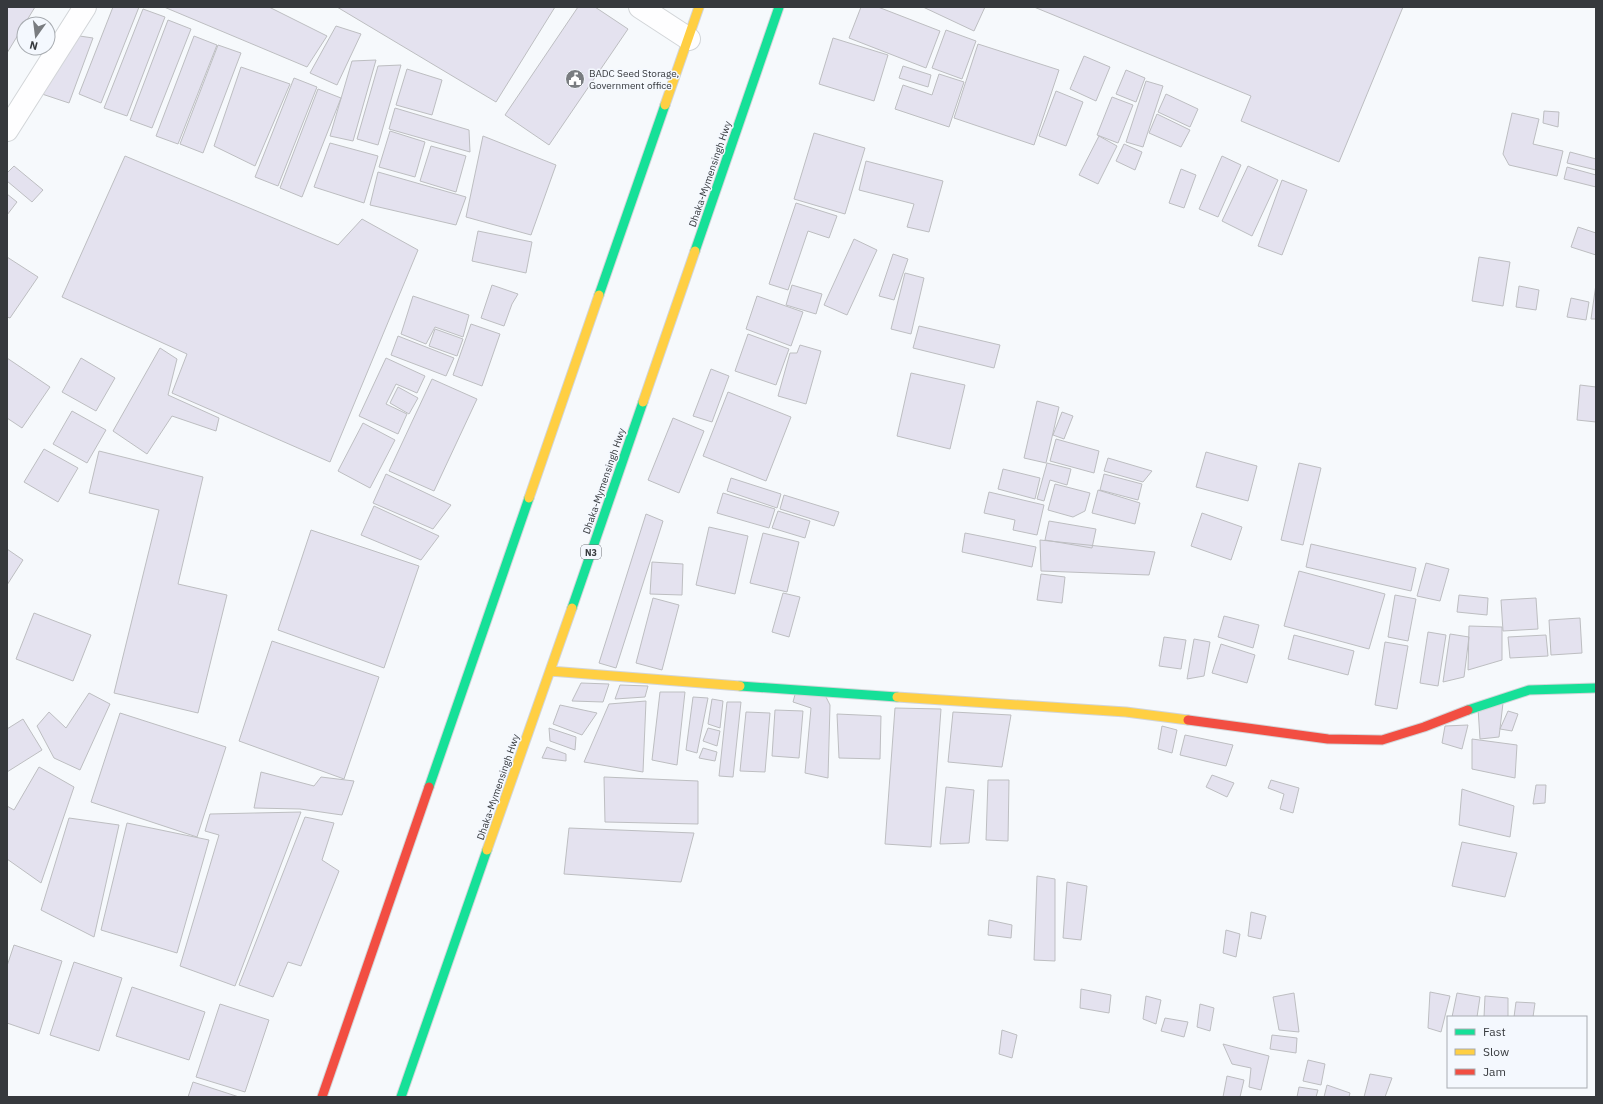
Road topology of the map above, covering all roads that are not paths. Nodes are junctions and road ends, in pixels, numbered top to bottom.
1 (85, 7) edge
2 (640, 7) edge
3 (700, 7) edge
4 (779, 7) edge
5 (689, 39) junction
6 (7, 130) edge
7 (550, 671) junction
8 (1596, 688) edge
9 (322, 1097) edge
10 (401, 1097) edge

1 - 6 street
2 - 5 street
3 - 5 main road
4 - 7 main road, Dhaka-Mymensingh Hwy / N3
5 - 9 main road
7 - 8 main road
7 - 10 main road, Dhaka-Mymensingh Hwy / N3

